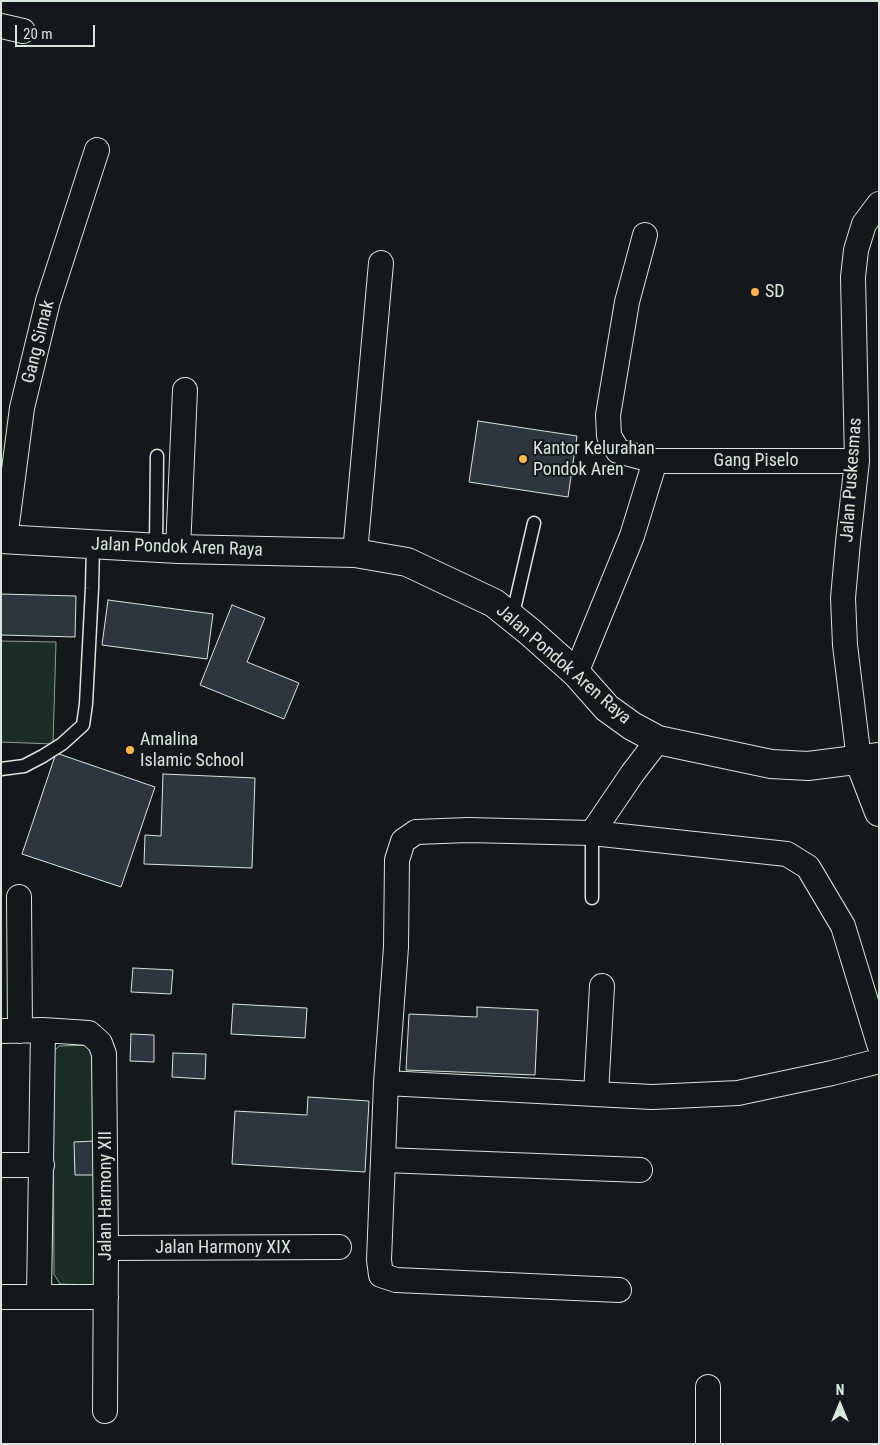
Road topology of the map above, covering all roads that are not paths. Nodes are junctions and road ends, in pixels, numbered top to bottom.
1 (97, 150) dead end
2 (879, 204) edge
3 (645, 235) dead end
4 (381, 263) dead end
5 (185, 390) dead end
6 (158, 456) dead end
7 (857, 461) junction
8 (655, 462) junction
9 (534, 523) dead end
10 (3, 539) edge
11 (93, 545) junction
12 (167, 548) junction
13 (355, 553) junction
14 (512, 618) junction
15 (576, 673) junction
16 (646, 757) junction
17 (869, 759) edge
18 (1, 769) edge
19 (879, 812) edge
20 (592, 833) junction
21 (19, 896) dead end
22 (592, 898) dead end
23 (602, 986) dead end
24 (22, 1031) edge
25 (878, 1039) edge
26 (879, 1061) edge
27 (386, 1083) junction
28 (596, 1094) junction
29 (384, 1160) junction
30 (1, 1165) edge
31 (42, 1165) junction
32 (640, 1170) dead end
33 (339, 1247) dead end
34 (106, 1248) junction
35 (619, 1290) dead end
36 (1, 1297) edge
37 (39, 1297) junction
38 (106, 1297) junction
39 (708, 1387) dead end
40 (105, 1411) dead end
41 (708, 1444) edge

1 - 10 street, Gang Simak
2 - 7 street, Jalan Puskesmas
3 - 8 street, Gang Piselo
4 - 13 street
5 - 12 street
6 - 12 lane
7 - 8 street, Gang Piselo
7 - 17 street, Jalan Puskesmas
8 - 15 street
9 - 14 lane
10 - 11 main road, Jalan Pondok Aren Raya
11 - 12 main road, Jalan Pondok Aren Raya
11 - 18 lane
12 - 13 main road, Jalan Pondok Aren Raya
13 - 14 main road, Jalan Pondok Aren Raya
14 - 15 main road, Jalan Pondok Aren Raya
15 - 16 main road, Jalan Pondok Aren Raya
16 - 17 main road, Jalan Pondok Aren Raya
16 - 20 street
17 - 19 main road
20 - 22 lane
20 - 25 street
20 - 27 street
21 - 24 street
23 - 28 street
24 - 31 street
24 - 34 street, Jalan Harmony XII
26 - 28 street
27 - 28 street
27 - 29 street
29 - 32 street
29 - 35 street
30 - 31 street
31 - 37 street
33 - 34 street, Jalan Harmony XIX
34 - 38 street, Jalan Harmony XII
36 - 37 street
37 - 38 street
38 - 40 street, Jalan Harmony XII
39 - 41 street

